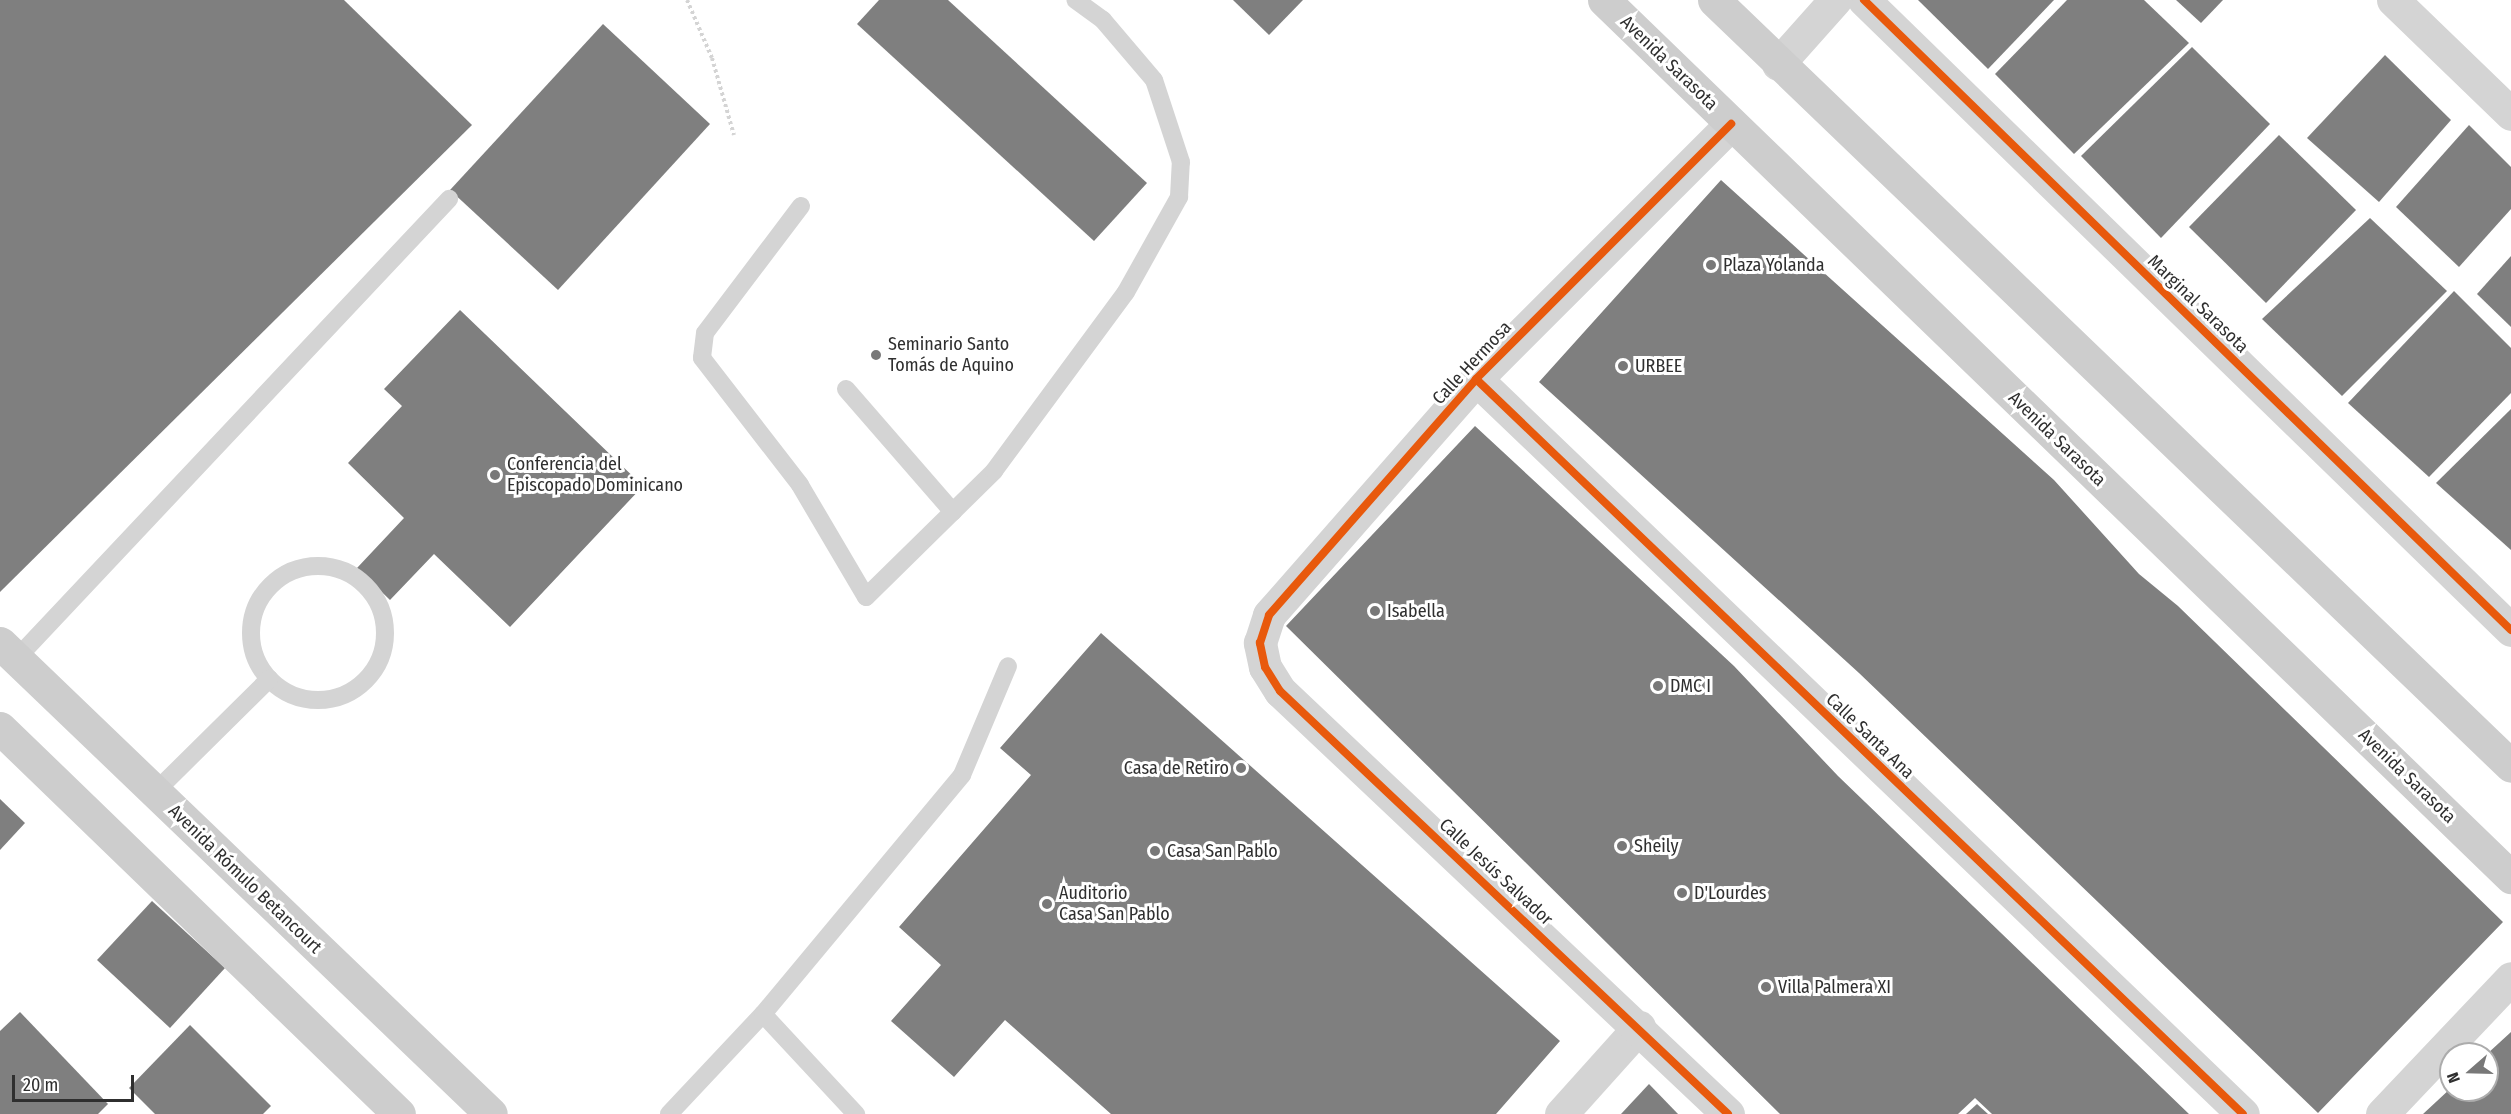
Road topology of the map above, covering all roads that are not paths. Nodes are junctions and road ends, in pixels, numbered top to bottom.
1 (1075, 0) edge
2 (1604, 0) edge
3 (1714, 0) edge
4 (1835, 0) edge
5 (1864, 0) edge
6 (2393, 0) edge
7 (1778, 64) junction
8 (2511, 114) edge
9 (1731, 124) junction
10 (449, 199) dead end
11 (801, 206) dead end
12 (1476, 379) junction
13 (846, 389) dead end
14 (952, 512) junction
15 (2511, 630) edge
16 (1260, 642) joint
17 (8, 651) edge
18 (1008, 666) dead end
19 (269, 679) junction
20 (0, 728) edge
21 (2511, 766) edge
22 (155, 792) junction
23 (2511, 877) edge
24 (2511, 978) edge
25 (763, 1014) junction
26 (1640, 1027) junction
27 (399, 1114) edge
28 (491, 1114) edge
29 (669, 1114) edge
30 (856, 1114) edge
31 (1561, 1114) edge
32 (1728, 1114) edge
33 (2242, 1114) edge
34 (2382, 1114) edge

1 - 14 lane
2 - 9 main road, Avenida Sarasota
3 - 7 main road
4 - 7 street
5 - 15 street, Marginal Sarasota
6 - 8 street
7 - 21 main road
9 - 12 street, Calle Hermosa
9 - 23 main road, Avenida Sarasota
10 - 17 lane
11 - 14 lane
12 - 16 street, Calle Hermosa
12 - 33 street, Calle Santa Ana
13 - 14 lane
16 - 26 street, Calle Jesús Salvador
17 - 22 main road, Avenida Rómulo Betancourt
18 - 25 lane
19 - 19 lane
19 - 22 lane
20 - 27 main road
22 - 28 main road, Avenida Rómulo Betancourt
24 - 34 street
25 - 29 lane
25 - 30 lane
26 - 31 street
26 - 32 street, Calle Jesús Salvador

